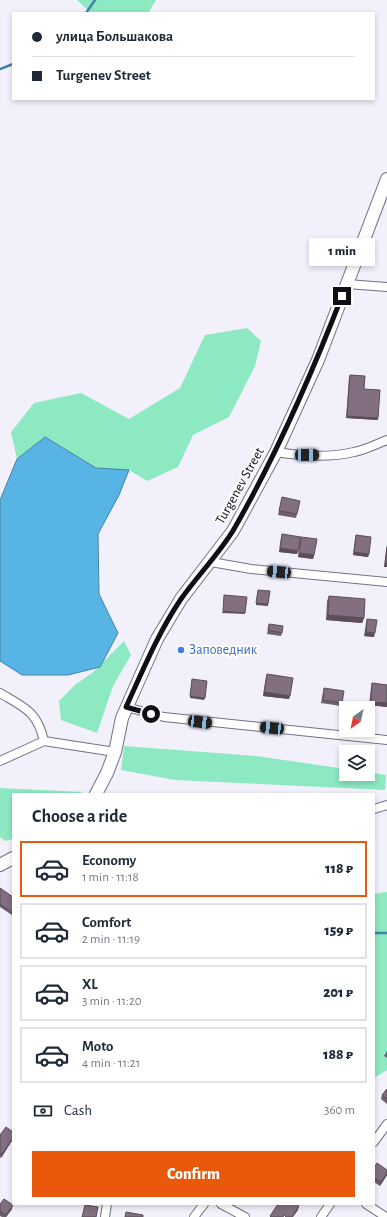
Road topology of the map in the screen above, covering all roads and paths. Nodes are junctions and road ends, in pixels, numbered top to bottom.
1 (387, 179) edge
2 (384, 195) edge
3 (347, 284) junction
4 (387, 287) edge
5 (387, 440) edge
6 (276, 452) junction
7 (211, 562) junction
8 (387, 582) edge
9 (0, 693) edge
10 (126, 707) junction
11 (387, 740) edge
12 (44, 741) junction
13 (115, 752) junction
14 (0, 761) edge
15 (97, 793) edge
16 (387, 805) edge
17 (375, 809) edge
18 (12, 859) edge
19 (0, 865) edge
20 (387, 1124) edge
21 (375, 1141) edge
22 (107, 1205) edge
23 (203, 1205) edge
24 (223, 1205) edge
25 (329, 1205) edge
26 (368, 1205) edge
27 (105, 1217) edge
28 (194, 1217) edge
29 (245, 1217) edge
30 (321, 1217) edge
31 (386, 1217) edge

1 - 2 street, Turgenev Street
2 - 3 street, Turgenev Street
3 - 4 street
3 - 6 street, Turgenev Street
5 - 6 street
6 - 7 street, Turgenev Street
7 - 8 street
7 - 10 street, Turgenev Street
9 - 12 street
10 - 11 street
10 - 13 street, Turgenev Street
12 - 13 street
12 - 14 street
13 - 15 street, Turgenev Street
16 - 17 street
18 - 19 street
20 - 21 street
22 - 27 street
23 - 28 street
24 - 29 street
25 - 30 street
26 - 31 street

